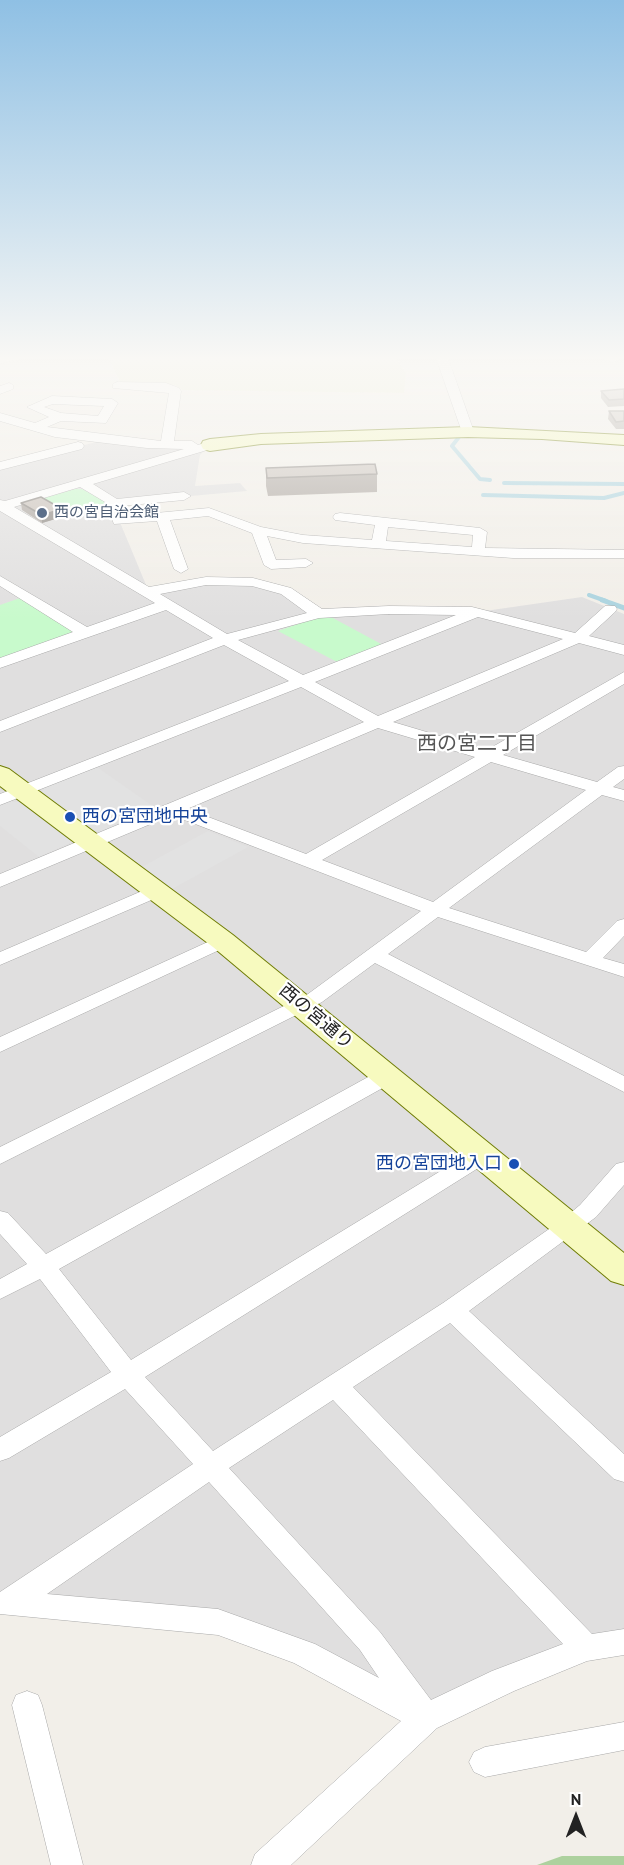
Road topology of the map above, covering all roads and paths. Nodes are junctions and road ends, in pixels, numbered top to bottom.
1 (189, 445) edge
2 (218, 445) edge
3 (78, 446) dead end
4 (210, 446) junction
5 (0, 466) edge
6 (82, 483) junction
7 (184, 496) dead end
8 (112, 502) junction
9 (1, 505) edge
10 (162, 516) junction
11 (340, 517) dead end
12 (382, 522) junction
13 (258, 530) junction
14 (378, 545) junction
15 (478, 552) junction
16 (624, 554) edge
17 (306, 563) dead end
18 (182, 569) dead end
19 (0, 580) edge
20 (148, 592) junction
21 (168, 604) junction
22 (610, 609) dead end
23 (478, 612) junction
24 (319, 614) junction
25 (85, 633) junction
26 (578, 638) junction
27 (225, 639) junction
28 (624, 650) edge
29 (0, 663) edge
30 (624, 677) edge
31 (302, 680) junction
32 (376, 722) junction
33 (0, 727) edge
34 (488, 755) junction
35 (624, 771) edge
36 (8, 788) edge
37 (600, 789) junction
38 (624, 796) edge
39 (171, 808) junction
40 (91, 842) junction
41 (308, 861) junction
42 (0, 881) edge
43 (156, 891) junction
44 (435, 910) junction
45 (624, 925) edge
46 (223, 941) junction
47 (374, 955) junction
48 (0, 959) edge
49 (590, 960) junction
50 (624, 971) edge
51 (302, 1005) junction
52 (0, 1045) edge
53 (387, 1076) junction
54 (624, 1085) edge
55 (483, 1155) junction
56 (0, 1156) edge
57 (624, 1170) edge
58 (0, 1219) edge
59 (570, 1226) junction
60 (43, 1266) junction
61 (624, 1272) edge
62 (0, 1290) edge
63 (452, 1310) junction
64 (128, 1375) junction
65 (335, 1385) junction
66 (0, 1450) edge
67 (211, 1466) junction
68 (624, 1471) edge
69 (5, 1603) edge
70 (624, 1642) edge
71 (586, 1648) junction
72 (27, 1705) dead end
73 (426, 1718) junction
74 (624, 1736) edge
75 (485, 1762) dead end
76 (67, 1865) edge
77 (267, 1865) edge

1 - 4 street
2 - 4 street
3 - 5 street
4 - 6 street
6 - 8 street
6 - 9 street
7 - 8 street
8 - 10 street
9 - 20 street
10 - 13 street
10 - 18 street
11 - 12 street
12 - 14 street
12 - 15 street
13 - 14 street
13 - 17 street
14 - 15 street
15 - 16 street
19 - 25 street
20 - 21 street
20 - 24 street
21 - 25 street
21 - 27 street
22 - 26 street
23 - 24 street
23 - 26 street
23 - 31 street
24 - 27 street
25 - 29 street
26 - 28 street
26 - 32 street
27 - 31 street
27 - 33 street
30 - 34 street
31 - 32 street
31 - 36 street
32 - 34 street
32 - 39 street
34 - 37 street
34 - 41 street
35 - 37 street
36 - 40 street, 西の宮通り
37 - 38 street
37 - 44 street
39 - 40 street
39 - 41 street
40 - 42 street
40 - 43 street, 西の宮通り
41 - 44 street
43 - 46 street, 西の宮通り
43 - 48 street
44 - 47 street
44 - 49 street
45 - 49 street
46 - 51 street, 西の宮通り
46 - 52 street
47 - 51 street
47 - 54 street
49 - 50 street
51 - 53 street, 西の宮通り
51 - 56 street
53 - 55 street, 西の宮通り
53 - 60 street
55 - 59 street, 西の宮通り
55 - 64 street
57 - 59 street
58 - 60 street
59 - 61 street, 西の宮通り
59 - 63 street
60 - 62 street
60 - 64 street
63 - 65 street
63 - 68 street
64 - 66 street
64 - 67 street
65 - 67 street
65 - 71 street
67 - 69 street
67 - 73 street
69 - 73 street
70 - 71 street
71 - 73 street
72 - 76 street
73 - 77 street
74 - 75 street

